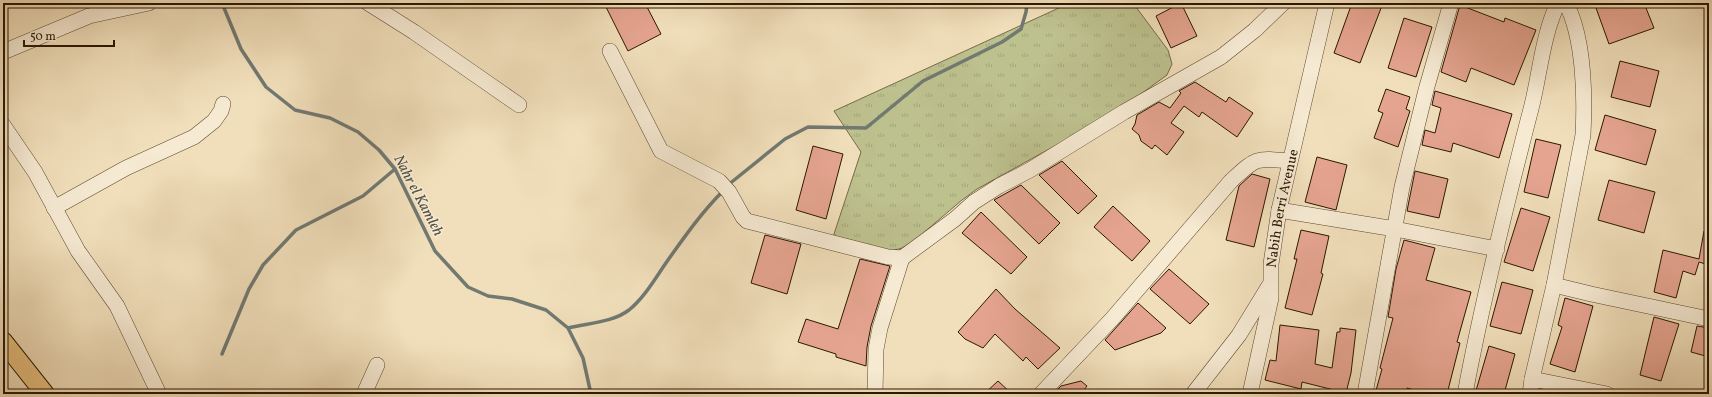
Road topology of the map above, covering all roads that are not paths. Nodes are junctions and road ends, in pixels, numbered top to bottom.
1 (149, 3) edge
2 (368, 3) edge
3 (1283, 3) edge
4 (1327, 3) edge
5 (1451, 3) edge
6 (1558, 3) edge
7 (1566, 3) edge
8 (3, 52) edge
9 (610, 52) dead end
10 (223, 104) dead end
11 (519, 105) dead end
12 (3, 125) edge
13 (1290, 161) junction
14 (54, 208) junction
15 (1279, 210) junction
16 (1395, 229) junction
17 (1497, 249) junction
18 (902, 258) junction
19 (1270, 285) junction
20 (1554, 285) junction
21 (1709, 319) edge
22 (3, 340) edge
23 (378, 365) dead end
24 (1532, 379) junction
25 (45, 394) edge
26 (159, 394) edge
27 (364, 394) edge
28 (875, 394) edge
29 (1041, 394) edge
30 (1193, 394) edge
31 (1250, 394) edge
32 (1365, 394) edge
33 (1465, 394) edge
34 (1530, 394) edge
35 (1607, 394) edge

1 - 8 street
2 - 11 street
3 - 18 street
4 - 13 street, Nabih Berri Avenue
5 - 16 street
6 - 17 street
7 - 20 street
9 - 18 street
10 - 14 street
12 - 14 street
13 - 15 street, Nabih Berri Avenue
13 - 29 street
14 - 26 street
15 - 16 street
15 - 19 street, Nabih Berri Avenue
16 - 17 street
16 - 32 street
17 - 33 street
18 - 28 street
19 - 30 street, Nabih Berri Avenue
19 - 31 street
20 - 21 street
20 - 24 street
22 - 25 main road
23 - 27 street
24 - 34 street
24 - 35 street

